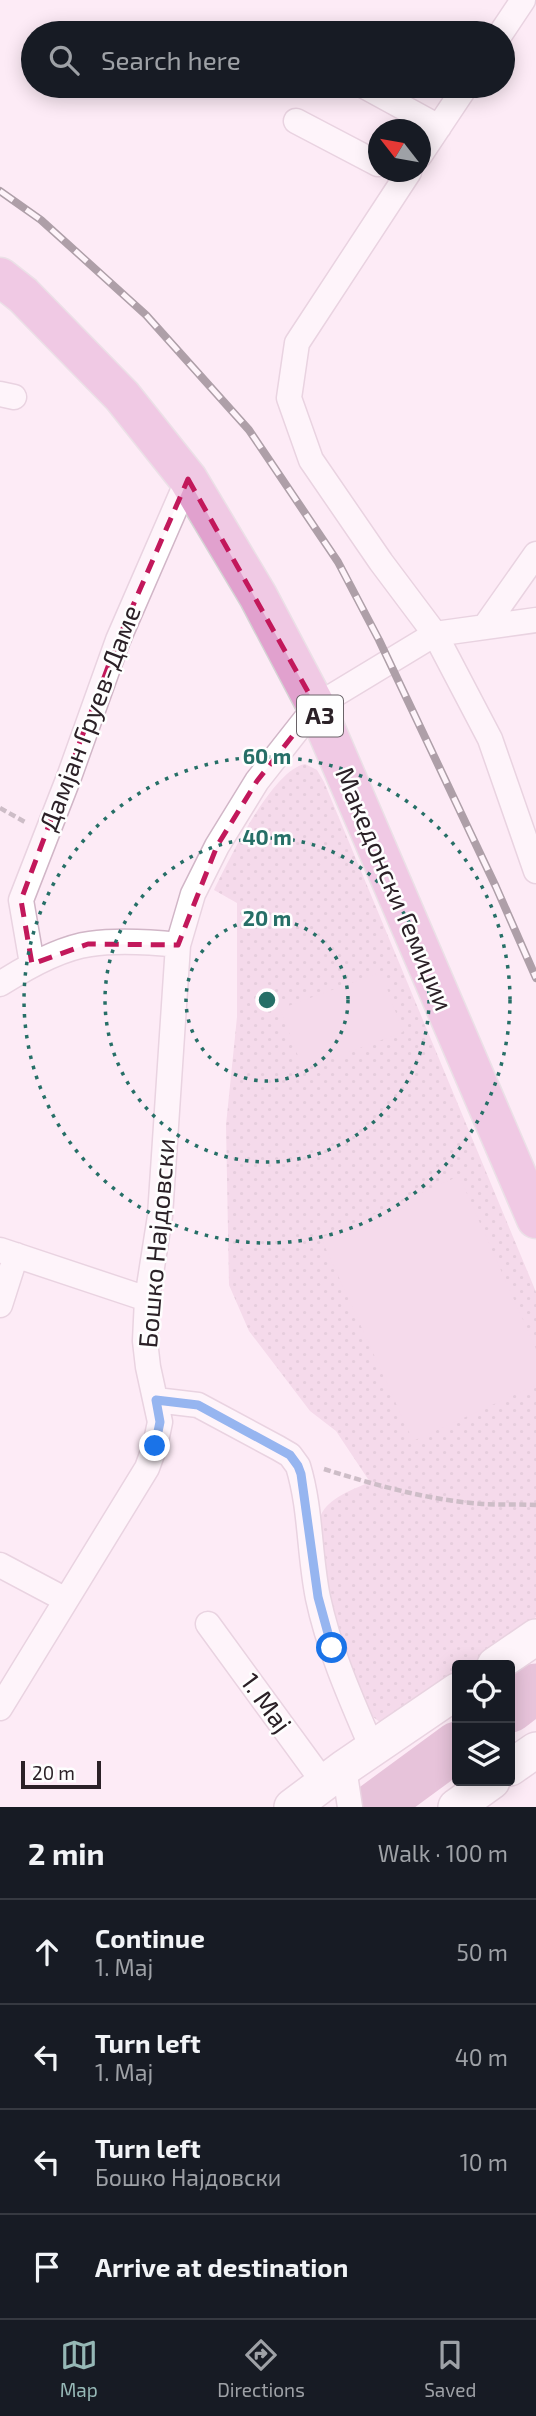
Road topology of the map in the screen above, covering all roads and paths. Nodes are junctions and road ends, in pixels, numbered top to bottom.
1 (518, 1) edge
2 (507, 21) edge
3 (386, 98) edge
4 (458, 98) edge
5 (296, 121) dead end
6 (439, 127) junction
7 (431, 139) edge
8 (368, 158) edge
9 (397, 182) edge
10 (0, 277) edge
11 (188, 478) junction
12 (536, 554) edge
13 (536, 620) edge
14 (486, 625) junction
15 (435, 634) junction
16 (316, 706) junction
17 (536, 871) edge
18 (178, 945) junction
19 (32, 964) junction
20 (0, 984) edge
21 (536, 1219) edge
22 (8, 1253) edge
23 (147, 1299) junction
24 (0, 1305) edge
25 (156, 1400) junction
26 (294, 1459) junction
27 (536, 1505) edge
28 (0, 1565) edge
29 (66, 1600) junction
30 (208, 1624) dead end
31 (536, 1637) edge
32 (502, 1660) edge
33 (452, 1694) edge
34 (0, 1708) edge
35 (372, 1748) junction
36 (536, 1750) edge
37 (515, 1765) edge
38 (485, 1786) edge
39 (341, 1787) edge
40 (292, 1807) edge
41 (456, 1807) edge

1 - 2 street
3 - 6 street
4 - 6 street
5 - 8 street
6 - 7 street
9 - 15 street
10 - 11 main road, Македонски Гемиџии / A3
11 - 16 main road, Македонски Гемиџии / A3
11 - 19 street, Дамјан Груев-Даме
12 - 14 street
13 - 14 street
14 - 15 street
15 - 16 street
15 - 17 street
16 - 18 street
16 - 21 main road, Македонски Гемиџии / A3
18 - 19 street
18 - 23 street, Бошко Најдовски
19 - 20 street
22 - 23 street
22 - 24 street
23 - 25 street, Бошко Најдовски
25 - 26 street
25 - 29 street, Бошко Најдовски
26 - 27 path
26 - 35 street
28 - 29 street
29 - 34 street, Бошко Најдовски
30 - 39 street, 1. Мај
31 - 32 street
33 - 35 street
35 - 39 street
36 - 37 street
38 - 41 street
39 - 40 street

